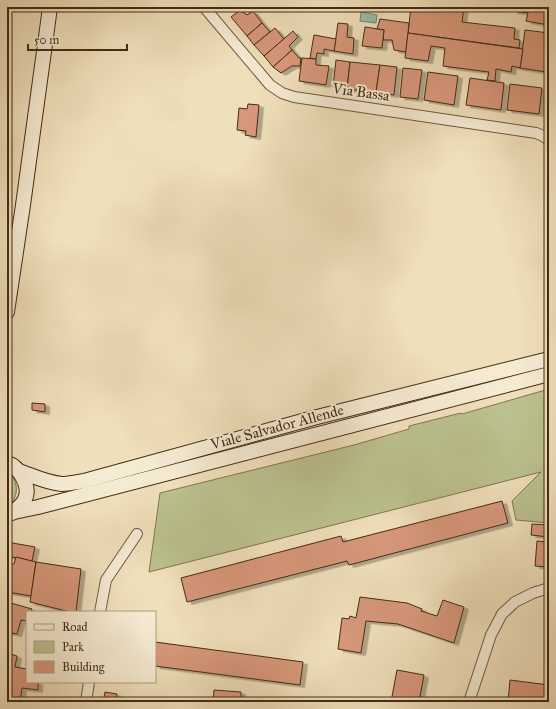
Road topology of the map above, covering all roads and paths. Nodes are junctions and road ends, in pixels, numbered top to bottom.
1 (50, 7) edge
2 (204, 7) edge
3 (549, 138) edge
4 (7, 312) edge
5 (549, 359) edge
6 (549, 374) edge
7 (10, 464) edge
8 (11, 514) edge
9 (137, 534) dead end
10 (549, 588) edge
11 (100, 611) edge
12 (89, 683) edge
13 (86, 702) edge
14 (468, 702) edge

1 - 4 main road
2 - 3 street, Via Bassa
5 - 7 main road, Viale Salvador Allende
6 - 8 main road, Viale Salvador Allende
7 - 8 main road
9 - 11 street
10 - 14 street
12 - 13 street

